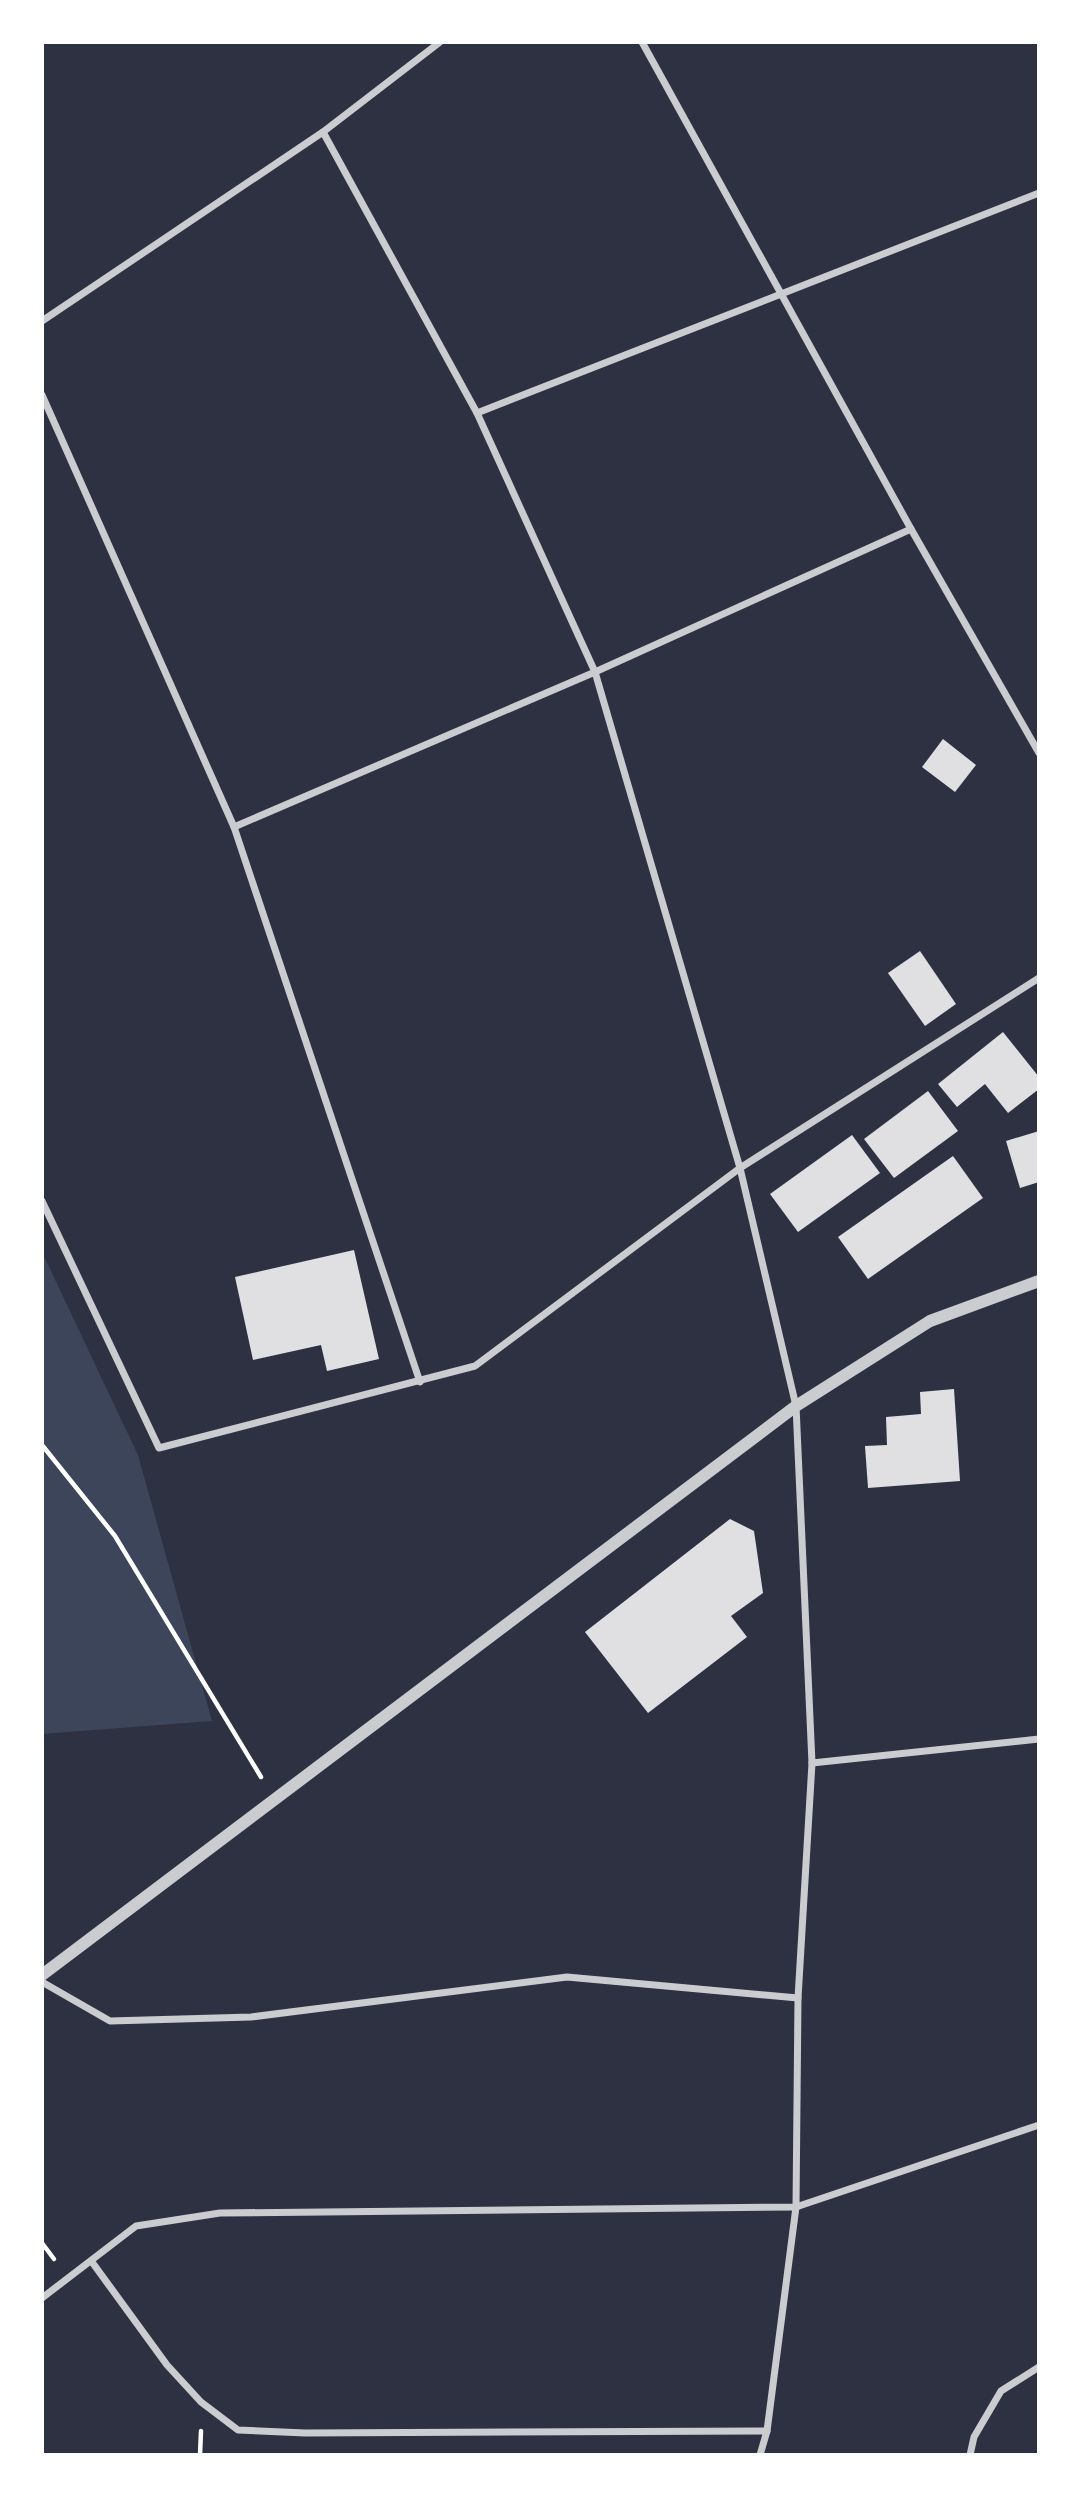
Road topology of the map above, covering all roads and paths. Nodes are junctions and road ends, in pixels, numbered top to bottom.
1 (440, 42) edge
2 (642, 42) edge
3 (323, 132) junction
4 (1039, 193) edge
5 (782, 295) junction
6 (42, 321) edge
7 (42, 395) edge
8 (477, 413) junction
9 (911, 529) junction
10 (595, 672) junction
11 (1039, 753) edge
12 (234, 827) junction
13 (1039, 978) edge
14 (740, 1168) junction
15 (42, 1201) edge
16 (1039, 1281) edge
17 (420, 1382) junction
18 (796, 1406) junction
19 (42, 1446) edge
20 (1039, 1739) edge
21 (812, 1763) junction
22 (275, 1799) junction
23 (42, 1975) edge
24 (42, 1982) edge
25 (798, 1998) junction
26 (1039, 2125) edge
27 (796, 2207) junction
28 (92, 2262) junction
29 (42, 2298) edge
30 (1039, 2367) edge
31 (767, 2431) junction
32 (760, 2455) edge
33 (970, 2455) edge

1 - 3 street
2 - 5 street
3 - 6 street
3 - 8 street
4 - 5 street
5 - 8 street
5 - 9 street
7 - 12 street
8 - 10 street
9 - 10 street
9 - 11 street
10 - 12 street
10 - 14 street
12 - 17 street
13 - 14 street
14 - 17 street
14 - 18 street
15 - 17 street
16 - 18 street
18 - 21 street
18 - 22 street
19 - 22 path
20 - 21 street
21 - 25 street
22 - 23 street
24 - 25 street
25 - 27 street
26 - 27 street
27 - 28 street
27 - 31 street
28 - 29 street
28 - 31 street
30 - 33 street
31 - 32 street

